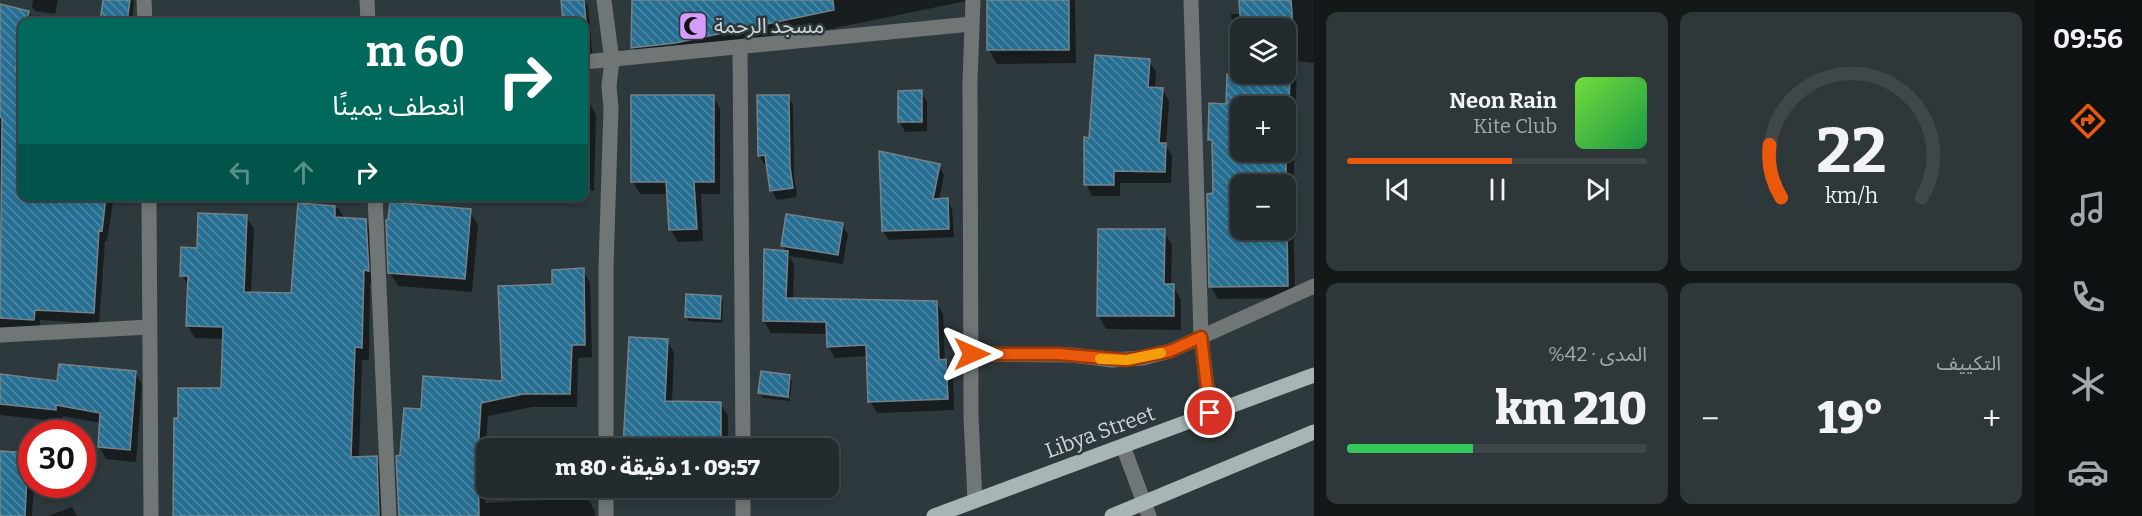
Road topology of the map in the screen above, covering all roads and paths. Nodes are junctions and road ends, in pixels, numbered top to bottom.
1 (144, 0) edge
2 (367, 0) edge
3 (604, 0) edge
4 (973, 0) edge
5 (1191, 0) edge
6 (145, 18) edge
7 (368, 18) edge
8 (971, 24) junction
9 (740, 48) junction
10 (612, 61) junction
11 (588, 62) edge
12 (149, 201) edge
13 (375, 201) edge
14 (1314, 286) edge
15 (150, 327) junction
16 (0, 335) edge
17 (1201, 337) junction
18 (972, 354) junction
19 (1314, 375) edge
20 (1210, 413) junction
21 (1314, 432) edge
22 (606, 438) edge
23 (743, 438) edge
24 (1123, 446) junction
25 (606, 498) edge
26 (743, 498) edge
27 (975, 501) junction
28 (1146, 509) edge
29 (151, 516) edge
30 (389, 516) edge
31 (606, 516) edge
32 (743, 516) edge
33 (934, 516) edge
34 (1112, 516) edge

1 - 6 street
2 - 7 street
3 - 10 street
4 - 8 street
5 - 17 street
8 - 9 street
8 - 18 street
9 - 10 street
9 - 23 street
10 - 11 street
10 - 22 street
12 - 15 street
13 - 30 street
14 - 17 street
15 - 16 street
15 - 29 street
17 - 18 street
17 - 20 street
18 - 27 street
19 - 20 main road, Libya Street
20 - 24 main road, Libya Street
21 - 28 main road
24 - 27 main road, Libya Street
24 - 28 street
25 - 31 street
26 - 32 street
27 - 33 main road, Libya Street
28 - 34 main road

